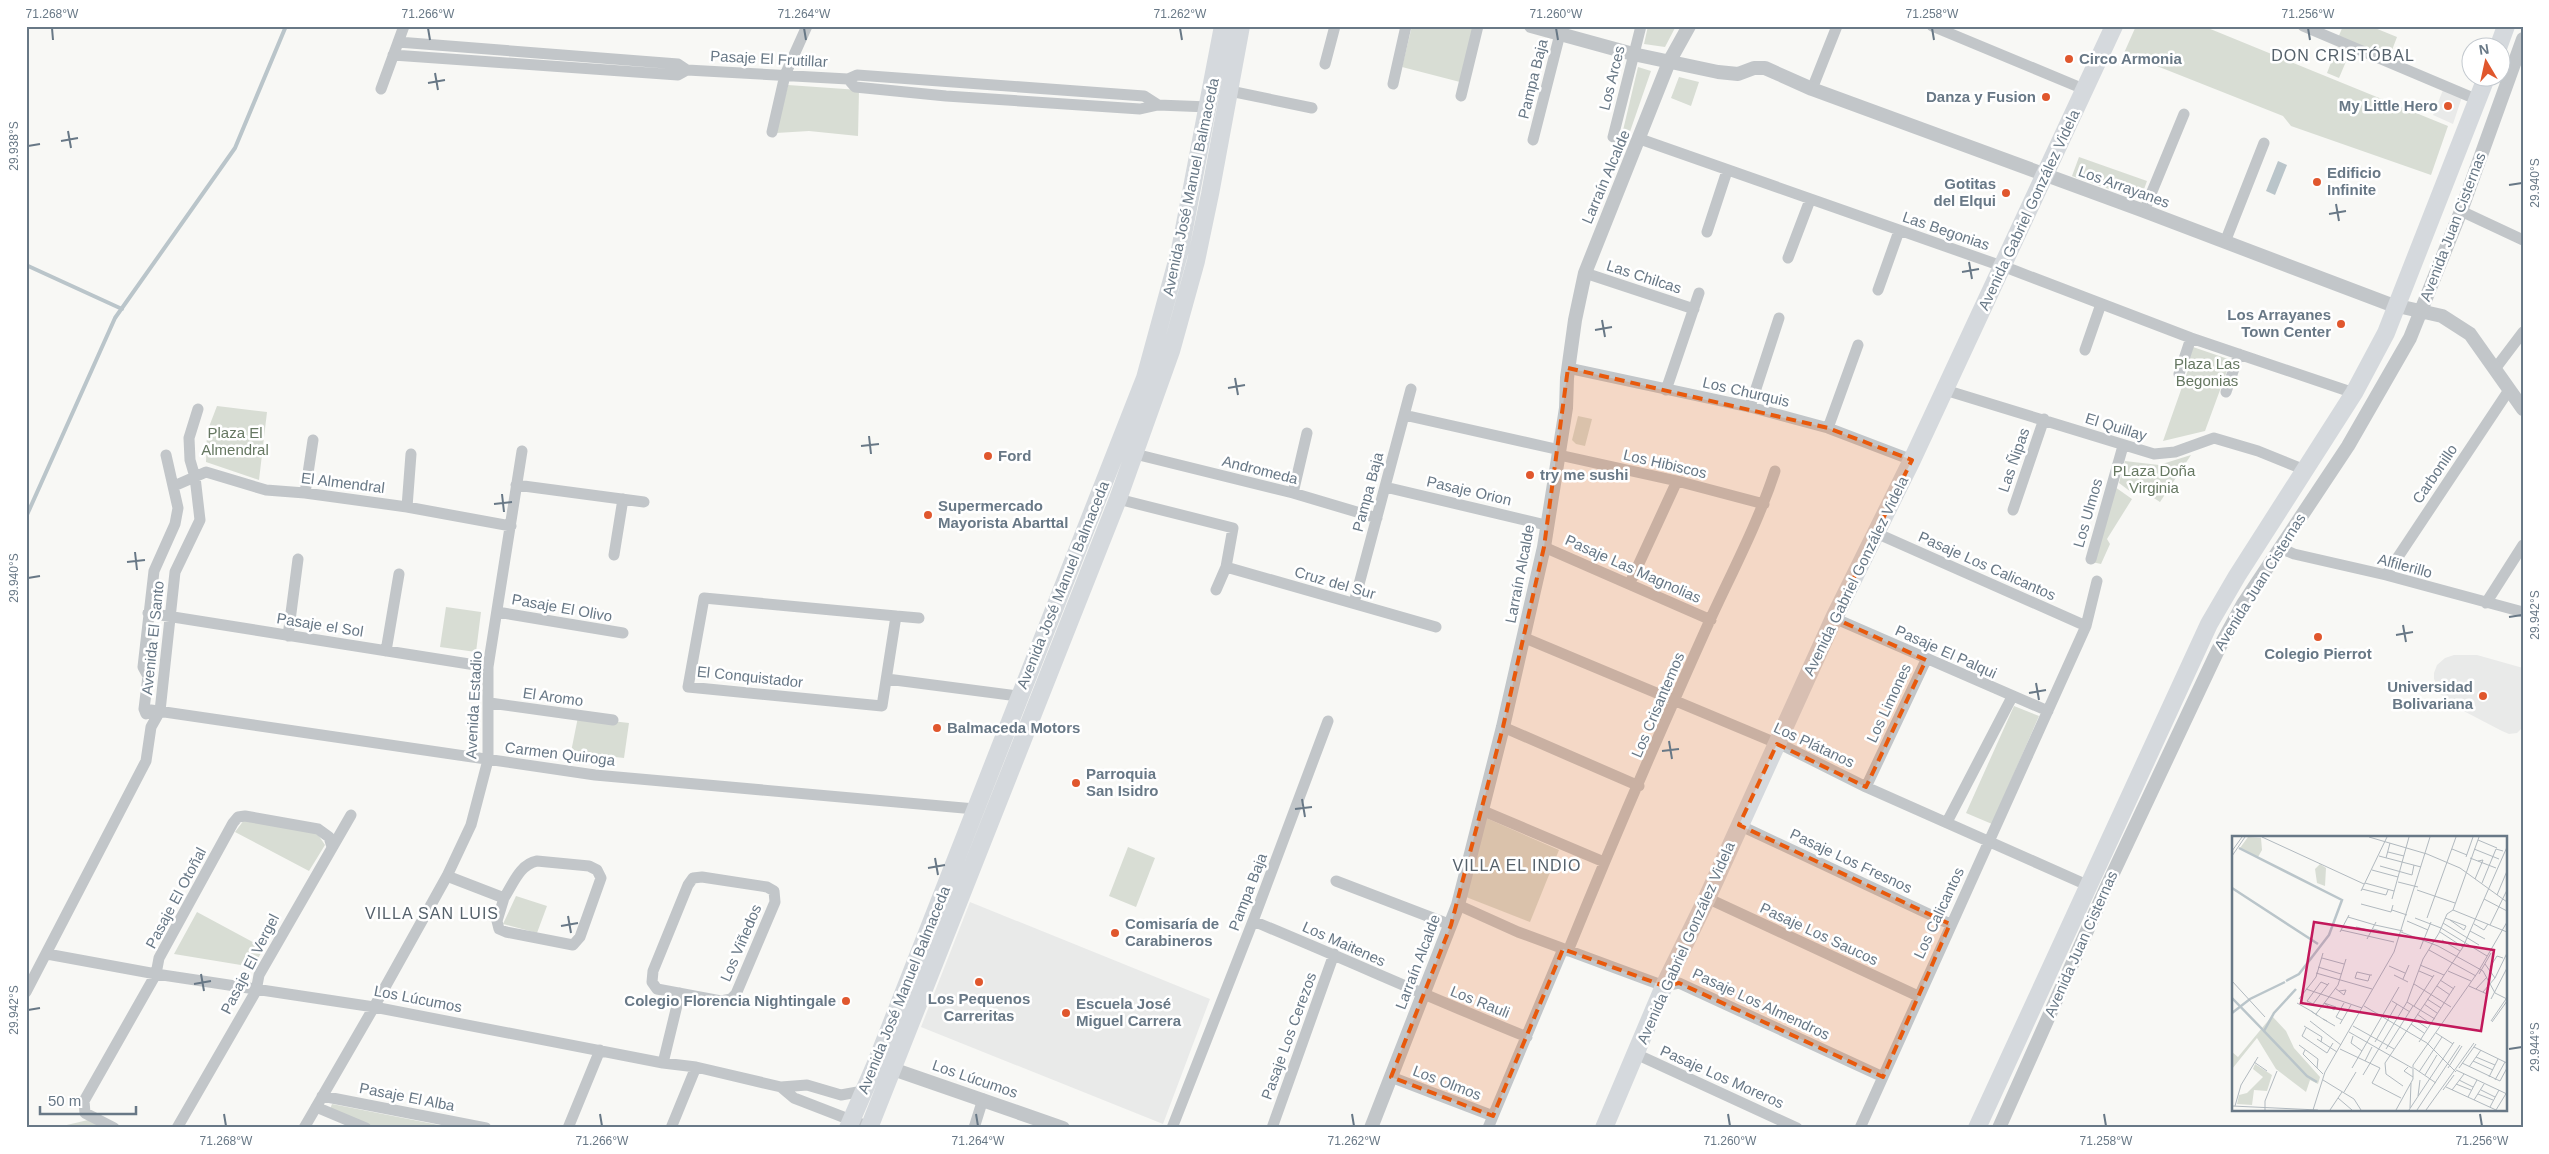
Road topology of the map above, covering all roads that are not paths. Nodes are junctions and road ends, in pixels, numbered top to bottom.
1 (404, 26) edge
2 (807, 26) edge
3 (1223, 26) edge
4 (1241, 26) edge
5 (1334, 26) edge
6 (1406, 26) edge
7 (1478, 26) edge
8 (1531, 26) edge
9 (1641, 26) edge
10 (1689, 26) edge
11 (1837, 26) edge
12 (1932, 26) edge
13 (2114, 26) edge
14 (2304, 26) edge
15 (2506, 26) edge
16 (1561, 30) edge
17 (2502, 38) edge
18 (2523, 39) edge
19 (398, 42) junction
20 (496, 50) junction
21 (1633, 54) junction
22 (393, 55) junction
23 (590, 57) junction
24 (493, 62) junction
25 (1669, 62) junction
26 (1325, 64) dead end
27 (588, 69) junction
28 (688, 70) junction
29 (785, 75) junction
30 (848, 79) junction
31 (948, 83) junction
32 (1393, 84) dead end
33 (2482, 88) edge
34 (381, 89) dead end
35 (1039, 89) junction
36 (1812, 89) junction
37 (2086, 90) junction
38 (1230, 91) junction
39 (946, 96) junction
40 (1461, 96) dead end
41 (2478, 100) junction
42 (1039, 103) junction
43 (1158, 105) junction
44 (1209, 107) junction
45 (1312, 108) dead end
46 (2184, 114) dead end
47 (772, 132) dead end
48 (1613, 136) dead end
49 (1640, 139) junction
50 (1533, 140) dead end
51 (2264, 143) dead end
52 (1727, 171) junction
53 (2045, 175) junction
54 (1810, 200) junction
55 (2144, 210) junction
56 (2461, 211) junction
57 (1899, 231) junction
58 (1707, 232) dead end
59 (2523, 240) edge
60 (2225, 242) junction
61 (1788, 258) dead end
62 (2003, 267) junction
63 (1585, 273) junction
64 (1878, 290) dead end
65 (1699, 293) dead end
66 (2101, 304) junction
67 (2396, 306) junction
68 (1694, 309) junction
69 (2421, 311) junction
70 (1779, 318) dead end
71 (2523, 332) edge
72 (2191, 338) junction
73 (1858, 345) dead end
74 (2085, 350) dead end
75 (2239, 354) junction
76 (1568, 368) junction
77 (2495, 369) junction
78 (2179, 374) dead end
79 (1411, 389) dead end
80 (1666, 390) junction
81 (1945, 390) junction
82 (2509, 390) junction
83 (2226, 392) dead end
84 (2354, 393) junction
85 (1750, 407) junction
86 (198, 409) dead end
87 (2523, 409) edge
88 (1404, 415) junction
89 (2044, 419) junction
90 (1828, 428) junction
91 (1307, 433) dead end
92 (313, 440) dead end
93 (2123, 446) junction
94 (522, 451) dead end
95 (1559, 452) junction
96 (411, 454) dead end
97 (1135, 454) junction
98 (166, 455) dead end
99 (1912, 460) junction
100 (2305, 470) junction
101 (1775, 471) dead end
102 (195, 477) junction
103 (1676, 481) junction
104 (516, 485) junction
105 (174, 486) junction
106 (1385, 487) junction
107 (305, 493) junction
108 (1292, 493) junction
109 (1118, 499) junction
110 (623, 500) junction
111 (644, 502) dead end
112 (1764, 504) junction
113 (406, 507) junction
114 (2013, 510) dead end
115 (1377, 518) junction
116 (1546, 525) junction
117 (511, 526) junction
118 (1876, 533) junction
119 (2523, 545) edge
120 (1544, 547) junction
121 (2280, 548) junction
122 (614, 555) dead end
123 (298, 559) dead end
124 (2090, 560) dead end
125 (1226, 568) junction
126 (399, 574) dead end
127 (2386, 575) junction
128 (2097, 581) dead end
129 (1630, 583) junction
130 (1216, 590) dead end
131 (1354, 603) junction
132 (2486, 604) junction
133 (497, 612) junction
134 (2523, 612) edge
135 (148, 613) junction
136 (896, 616) junction
137 (171, 617) junction
138 (919, 618) dead end
139 (1834, 618) junction
140 (1711, 620) junction
141 (2086, 626) junction
142 (1436, 627) dead end
143 (623, 633) dead end
144 (288, 636) junction
145 (1525, 638) junction
146 (386, 651) junction
147 (1926, 660) junction
148 (488, 667) junction
149 (887, 679) junction
150 (1018, 696) junction
151 (2012, 697) junction
152 (1675, 702) junction
153 (490, 703) junction
154 (144, 709) junction
155 (160, 711) junction
156 (2048, 711) junction
157 (613, 720) dead end
158 (1328, 721) dead end
159 (151, 727) junction
160 (1503, 727) junction
161 (1777, 744) junction
162 (488, 760) junction
163 (1639, 786) junction
164 (1866, 787) junction
165 (975, 809) junction
166 (1481, 810) junction
167 (351, 815) dead end
168 (1947, 822) junction
169 (1739, 826) junction
170 (1989, 842) junction
171 (332, 847) junction
172 (1604, 862) junction
173 (446, 876) junction
174 (1336, 881) dead end
175 (2087, 885) junction
176 (504, 898) junction
177 (1707, 898) junction
178 (1458, 905) junction
179 (1253, 921) junction
180 (1950, 924) junction
181 (1451, 925) junction
182 (1565, 950) junction
183 (47, 954) junction
184 (1334, 954) junction
185 (156, 974) junction
186 (1664, 986) junction
187 (256, 991) junction
188 (26, 992) edge
189 (680, 993) junction
190 (1422, 995) junction
191 (1918, 996) junction
192 (374, 1007) junction
193 (1527, 1037) junction
194 (600, 1050) junction
195 (1636, 1054) junction
196 (663, 1063) junction
197 (884, 1065) junction
198 (696, 1067) junction
199 (1391, 1077) junction
200 (1883, 1077) junction
201 (781, 1087) junction
202 (863, 1091) junction
203 (984, 1099) junction
204 (319, 1102) junction
205 (1493, 1116) junction
206 (850, 1124) edge
207 (114, 1128) edge
208 (177, 1128) edge
209 (304, 1128) edge
210 (366, 1128) edge
211 (486, 1128) edge
212 (568, 1128) edge
213 (671, 1128) edge
214 (869, 1128) edge
215 (974, 1128) edge
216 (1063, 1128) edge
217 (1172, 1128) edge
218 (1272, 1128) edge
219 (1371, 1128) edge
220 (1488, 1128) edge
221 (1604, 1128) edge
222 (1797, 1128) edge
223 (1860, 1128) edge
224 (1977, 1128) edge
225 (1999, 1128) edge

1 - 19 street
2 - 29 street
3 - 44 main road, Avenida José Manuel Balmaceda
4 - 38 main road, Avenida José Manuel Balmaceda
5 - 26 street
6 - 32 street
7 - 40 street
8 - 16 street, Los Arrayanes
9 - 21 street, Los Arces
10 - 25 street, Larraín Alcalde
11 - 36 street
12 - 37 street
13 - 37 main road, Avenida Gabriel González Videla
14 - 41 street
15 - 17 main road
16 - 21 street, Los Arrayanes
16 - 50 street, Pampa Baja
18 - 56 street, Avenida Juan Cisternas
19 - 20 street, Pasaje El Frutillar
19 - 22 street
20 - 23 street, Pasaje El Frutillar
20 - 24 street
21 - 25 street, Los Arrayanes
21 - 48 street, Los Arces
22 - 24 street, Pasaje El Frutillar
22 - 34 street
23 - 27 street
23 - 28 street, Pasaje El Frutillar
24 - 27 street, Pasaje El Frutillar
25 - 36 street, Los Arrayanes
25 - 49 street, Larraín Alcalde
27 - 28 street, Pasaje El Frutillar
28 - 29 street, Pasaje El Frutillar
29 - 30 street, Pasaje El Frutillar
29 - 47 street
30 - 31 street, Pasaje El Frutillar
30 - 39 street, Pasaje El Frutillar
31 - 35 street, Pasaje El Frutillar
31 - 39 street
33 - 41 main road, Avenida Juan Cisternas
35 - 42 street
35 - 43 street, Pasaje El Frutillar
36 - 53 street, Los Arrayanes
37 - 53 main road, Avenida Gabriel González Videla
38 - 45 street
38 - 97 main road, Avenida José Manuel Balmaceda
39 - 42 street, Pasaje El Frutillar
41 - 67 main road, Avenida Juan Cisternas
42 - 43 street, Pasaje El Frutillar
43 - 44 street, Pasaje El Frutillar
44 - 150 main road, Avenida José Manuel Balmaceda
46 - 55 street
49 - 52 street, Las Begonias
49 - 63 street, Larraín Alcalde
51 - 60 street
52 - 54 street, Las Begonias
52 - 58 street
53 - 55 street, Los Arrayanes
53 - 62 main road, Avenida Gabriel González Videla
54 - 57 street, Las Begonias
54 - 61 street
55 - 60 street, Los Arrayanes
56 - 59 street
56 - 69 street, Avenida Juan Cisternas
57 - 62 street, Las Begonias
57 - 64 street
60 - 67 street, Los Arrayanes
62 - 66 street, Las Begonias
62 - 81 main road, Avenida Gabriel González Videla
63 - 68 street, Las Chilcas
63 - 76 street, Larraín Alcalde
65 - 68 street
66 - 72 street, Las Begonias
66 - 74 street
67 - 69 street, Los Arrayanes
67 - 84 main road, Avenida Juan Cisternas
68 - 80 street
69 - 77 street, Los Arrayanes
69 - 121 street, Avenida Juan Cisternas
70 - 85 street
71 - 77 street
72 - 75 street, Las Begonias
72 - 78 street
73 - 90 street
75 - 83 street
75 - 84 street, Las Begonias
76 - 80 street, Los Churquis
76 - 95 street, Larraín Alcalde
77 - 82 street, Los Arrayanes
79 - 88 street, Pampa Baja
80 - 85 street, Los Churquis
81 - 89 street, El Quillay
81 - 99 main road, Avenida Gabriel González Videla
82 - 87 street, Los Arrayanes
82 - 127 street, Carbonillo
84 - 100 main road, Avenida Juan Cisternas
85 - 90 street, Los Churquis
86 - 102 street, Avenida El Santo
88 - 95 street, Los Hibiscos
88 - 106 street, Pampa Baja
89 - 93 street, El Quillay
89 - 114 street, Las Ñipas
90 - 99 street, Los Churquis
91 - 108 street
92 - 107 street
93 - 100 street, El Quillay
93 - 124 street, Los Ulmos
94 - 104 street, Avenida Estadio
95 - 103 street, Los Hibiscos
95 - 116 street, Larraín Alcalde
96 - 113 street
97 - 108 street, Andromeda
97 - 109 main road, Avenida José Manuel Balmaceda
98 - 105 street, Avenida El Santo
99 - 118 main road, Avenida Gabriel González Videla
100 - 175 main road, Avenida Juan Cisternas
101 - 112 street, Los Crisantemos
102 - 105 street, El Almendral
102 - 107 street, El Almendral
102 - 137 street, Avenida El Santo
103 - 112 street, Los Hibiscos
103 - 129 street
104 - 110 street
104 - 117 street, Avenida Estadio
105 - 135 street, Avenida El Santo
106 - 115 street, Pampa Baja
106 - 116 street, Pasaje Orion
107 - 113 street, El Almendral
108 - 115 street, Andromeda
109 - 125 street
109 - 197 main road, Avenida José Manuel Balmaceda
110 - 111 street
110 - 122 street
112 - 140 street, Los Crisantemos
113 - 117 street, El Almendral
115 - 131 street, Pampa Baja
116 - 120 street, Larraín Alcalde
117 - 133 street, Avenida Estadio
118 - 139 main road, Avenida Gabriel González Videla
118 - 141 street, Pasaje Los Calicantos
119 - 132 street
120 - 129 street, Pasaje Las Magnolias
120 - 145 street, Larraín Alcalde
121 - 127 street, Alfilerillo
121 - 225 street, Avenida Juan Cisternas
123 - 144 street
125 - 130 street
125 - 131 street, Cruz del Sur
126 - 146 street
127 - 132 street, Alfilerillo
128 - 141 street
129 - 140 street, Pasaje Las Magnolias
131 - 142 street, Cruz del Sur
132 - 134 street, Alfilerillo
133 - 143 street, Pasaje El Olivo
133 - 148 street, Avenida Estadio
135 - 137 street, Pasaje el Sol
135 - 154 street, Avenida El Santo
136 - 138 street, El Conquistador
136 - 149 street, El Conquistador
136 - 149 street, El Conquistador
137 - 144 street, Pasaje el Sol
137 - 155 street, Avenida El Santo
139 - 147 street, Pasaje El Palqui
139 - 161 main road, Avenida Gabriel González Videla
140 - 152 street, Los Crisantemos
141 - 156 street
144 - 146 street, Pasaje el Sol
145 - 152 street, Los Plátanos
145 - 160 street, Larraín Alcalde
146 - 148 street, Pasaje el Sol
147 - 151 street, Pasaje El Palqui
147 - 164 street, Los Limones
148 - 153 street, Avenida Estadio
149 - 150 street
150 - 165 main road, Avenida José Manuel Balmaceda
151 - 156 street, Pasaje El Palqui
151 - 168 street
152 - 161 street, Los Plátanos
152 - 163 street, Los Crisantemos
153 - 157 street, El Aromo
153 - 162 street, Avenida Estadio
154 - 155 street, Carmen Quiroga
154 - 159 street, Avenida El Santo
155 - 159 street, Avenida El Santo
155 - 162 street, Carmen Quiroga
156 - 170 street, Los Calicantos
158 - 179 street, Pampa Baja
159 - 183 street, Avenida El Santo
160 - 163 street
160 - 166 street, Larraín Alcalde
161 - 164 street, Los Plátanos
161 - 169 main road, Avenida Gabriel González Videla
162 - 165 street, Carmen Quiroga
162 - 173 street, Avenida Estadio
163 - 172 street, Los Crisantemos
164 - 168 street, Los Plátanos
165 - 197 main road, Avenida José Manuel Balmaceda
166 - 172 street
166 - 178 street, Larraín Alcalde
167 - 171 street, Pasaje El Vergel
168 - 170 street, Los Plátanos
169 - 177 main road, Avenida Gabriel González Videla
169 - 180 street, Pasaje Los Fresnos
170 - 175 street, Los Plátanos
170 - 180 street, Los Calicantos
171 - 185 street, Pasaje El Otoñal
171 - 187 street, Pasaje El Vergel
172 - 182 street, Los Crisantemos
173 - 176 street
173 - 192 street, Avenida Estadio
174 - 181 street
175 - 224 main road, Avenida Juan Cisternas
176 - 176 street
177 - 186 main road, Avenida Gabriel González Videla
177 - 191 street, Pasaje Los Saucos
178 - 181 street, Larraín Alcalde
178 - 182 street, Pasaje Los Almendros
179 - 184 street, Los Maitenes
179 - 217 street, Pampa Baja
180 - 191 street, Los Calicantos
181 - 190 street, Larraín Alcalde
182 - 186 street, Pasaje Los Almendros
182 - 193 street, Los Crisantemos
183 - 185 street, Los Lúcumos
183 - 188 street, Avenida El Santo
184 - 190 street, Los Maitenes
184 - 218 street, Pasaje Los Cerezos
185 - 187 street, Los Lúcumos
185 - 207 street, Pasaje El Otoñal
186 - 195 main road, Avenida Gabriel González Videla
186 - 200 street, Pasaje Los Almendros
187 - 192 street, Los Lúcumos
187 - 208 street, Pasaje El Vergel
189 - 189 street, Los Viñedos
189 - 196 street
190 - 193 street, Los Rauli
190 - 199 street, Larraín Alcalde
191 - 200 street, Los Calicantos
192 - 194 street, Los Lúcumos
192 - 204 street, Avenida Estadio
193 - 205 street, Los Crisantemos
194 - 196 street, Los Lúcumos
194 - 212 street
195 - 221 main road, Avenida Gabriel González Videla
195 - 222 street, Pasaje Los Moreros
196 - 198 street, Los Lúcumos
197 - 202 main road, Avenida José Manuel Balmaceda
197 - 203 street, Los Lúcumos
197 - 214 main road, Avenida José Manuel Balmaceda
198 - 201 street, Los Lúcumos
198 - 213 street
199 - 205 street, Los Olmos
199 - 219 street, Larraín Alcalde
200 - 223 street, Los Calicantos
201 - 202 street, Los Lúcumos
201 - 206 street, Los Lúcumos
202 - 206 main road, Avenida José Manuel Balmaceda
203 - 215 street
203 - 216 street, Los Lúcumos
204 - 209 street, Avenida Estadio
204 - 210 street
204 - 211 street, Pasaje El Alba
205 - 220 street, Los Crisantemos
206 - 214 street, Los Lúcumos

